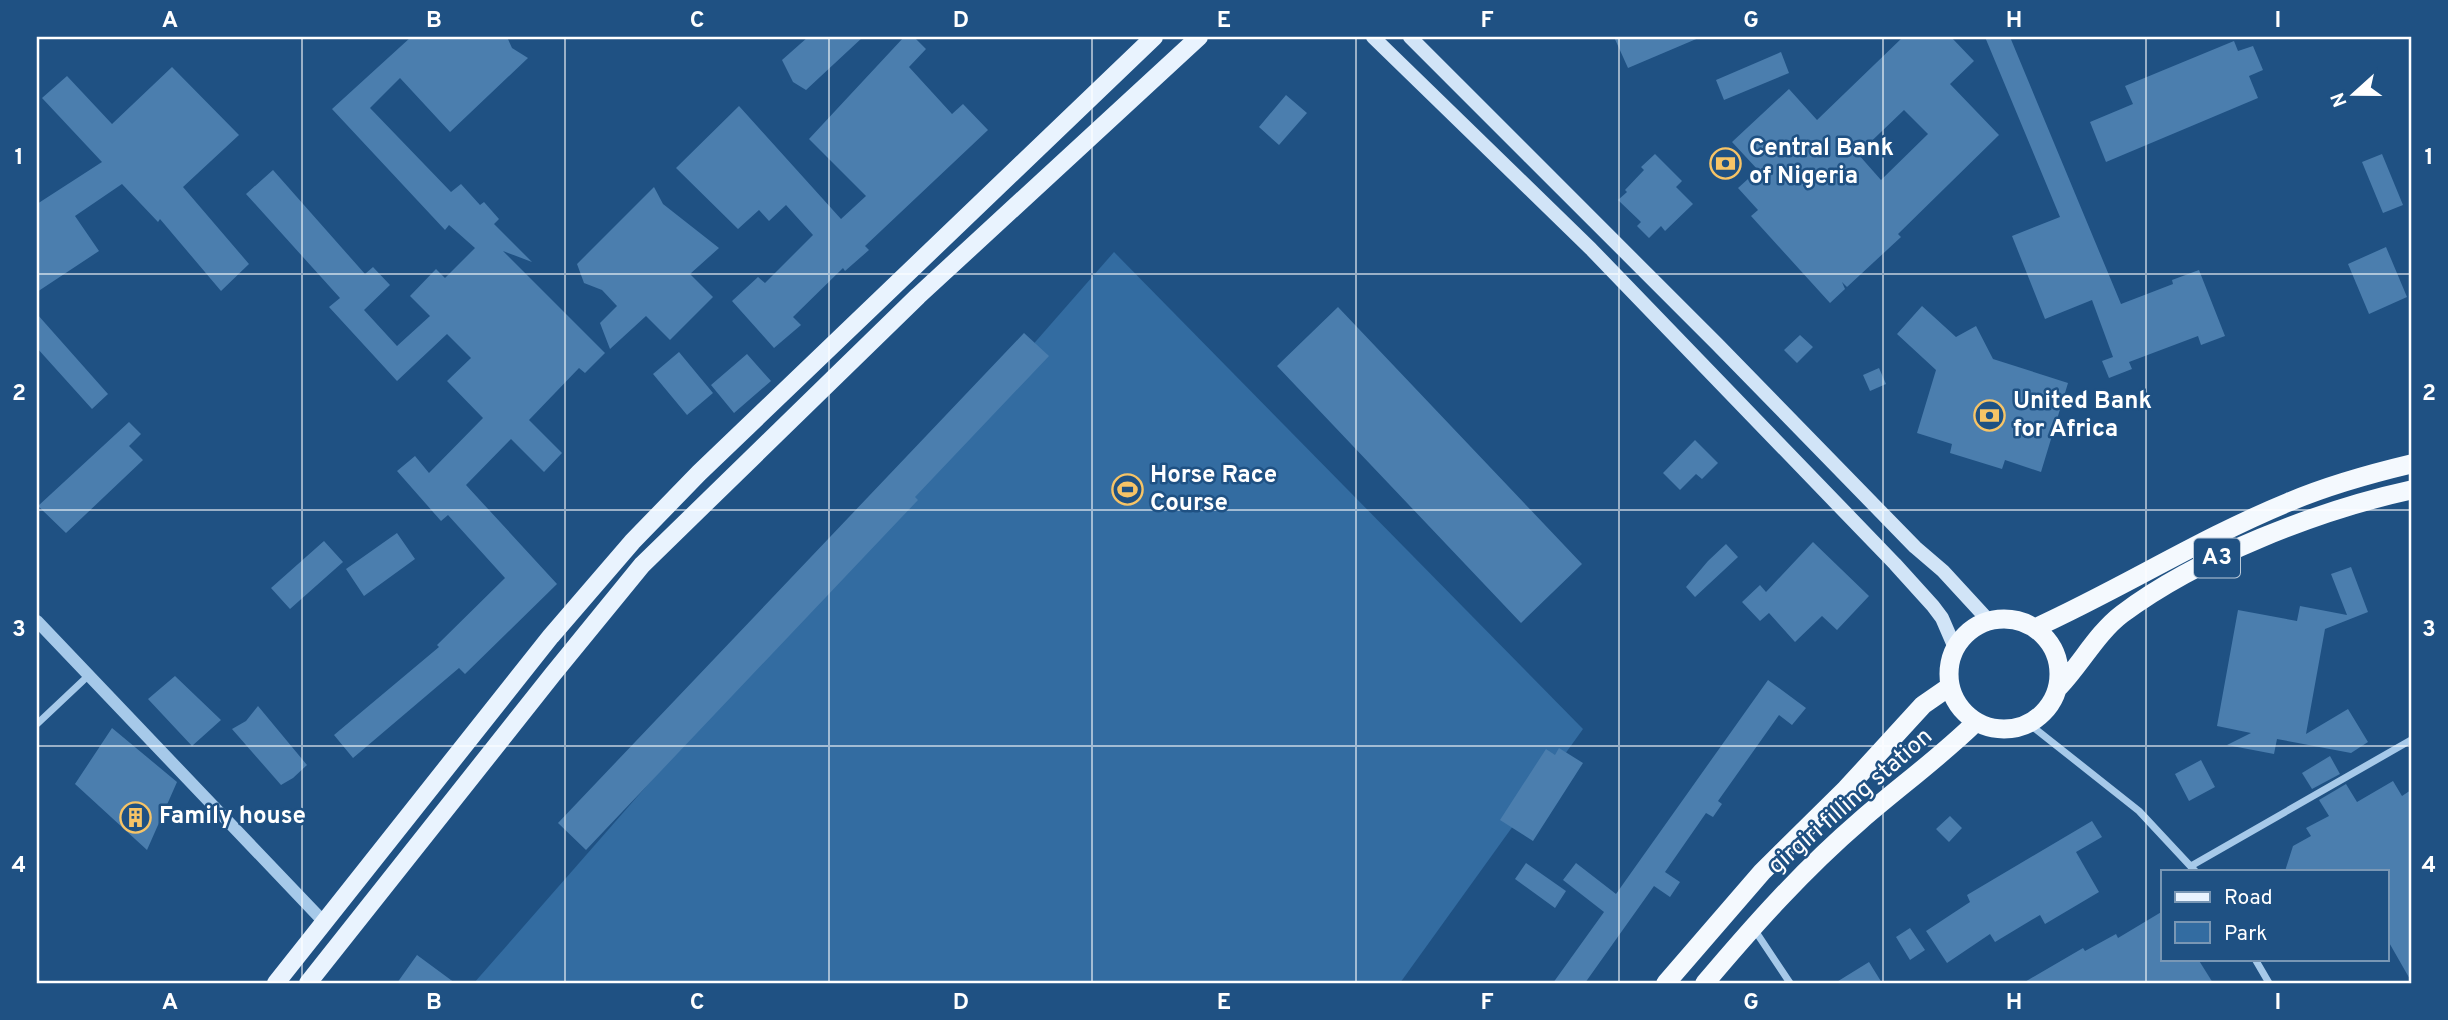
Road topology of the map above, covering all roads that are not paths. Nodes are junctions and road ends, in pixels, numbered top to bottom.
1 (1154, 37) edge
2 (1199, 37) edge
3 (1373, 37) edge
4 (1410, 37) edge
5 (1032, 155) junction
6 (1051, 173) junction
7 (2411, 464) edge
8 (2411, 490) edge
9 (37, 621) edge
10 (1989, 621) junction
11 (2035, 628) junction
12 (1955, 648) junction
13 (89, 675) junction
14 (1949, 687) junction
15 (2059, 687) junction
16 (1975, 723) junction
17 (2028, 723) junction
18 (37, 724) edge
19 (2411, 740) edge
20 (2193, 869) edge
21 (324, 921) junction
22 (1753, 927) junction
23 (2256, 960) edge
24 (276, 983) edge
25 (308, 983) edge
26 (1666, 983) edge
27 (1705, 983) edge
28 (1790, 983) edge
29 (2269, 983) edge

1 - 5 main road
2 - 6 main road
3 - 12 main road
4 - 10 main road
5 - 6 main road
5 - 21 main road
6 - 25 main road
7 - 11 highway, A3
8 - 15 highway, A3
9 - 13 street
10 - 11 highway
10 - 12 highway
11 - 15 highway
12 - 14 highway
13 - 18 street
13 - 21 street
14 - 16 highway
14 - 26 highway
15 - 17 highway, A3
16 - 17 highway
16 - 22 highway, girgiri filling station
17 - 20 street
19 - 20 street
21 - 24 main road
22 - 27 highway, girgiri filling station
22 - 28 street
23 - 29 street

